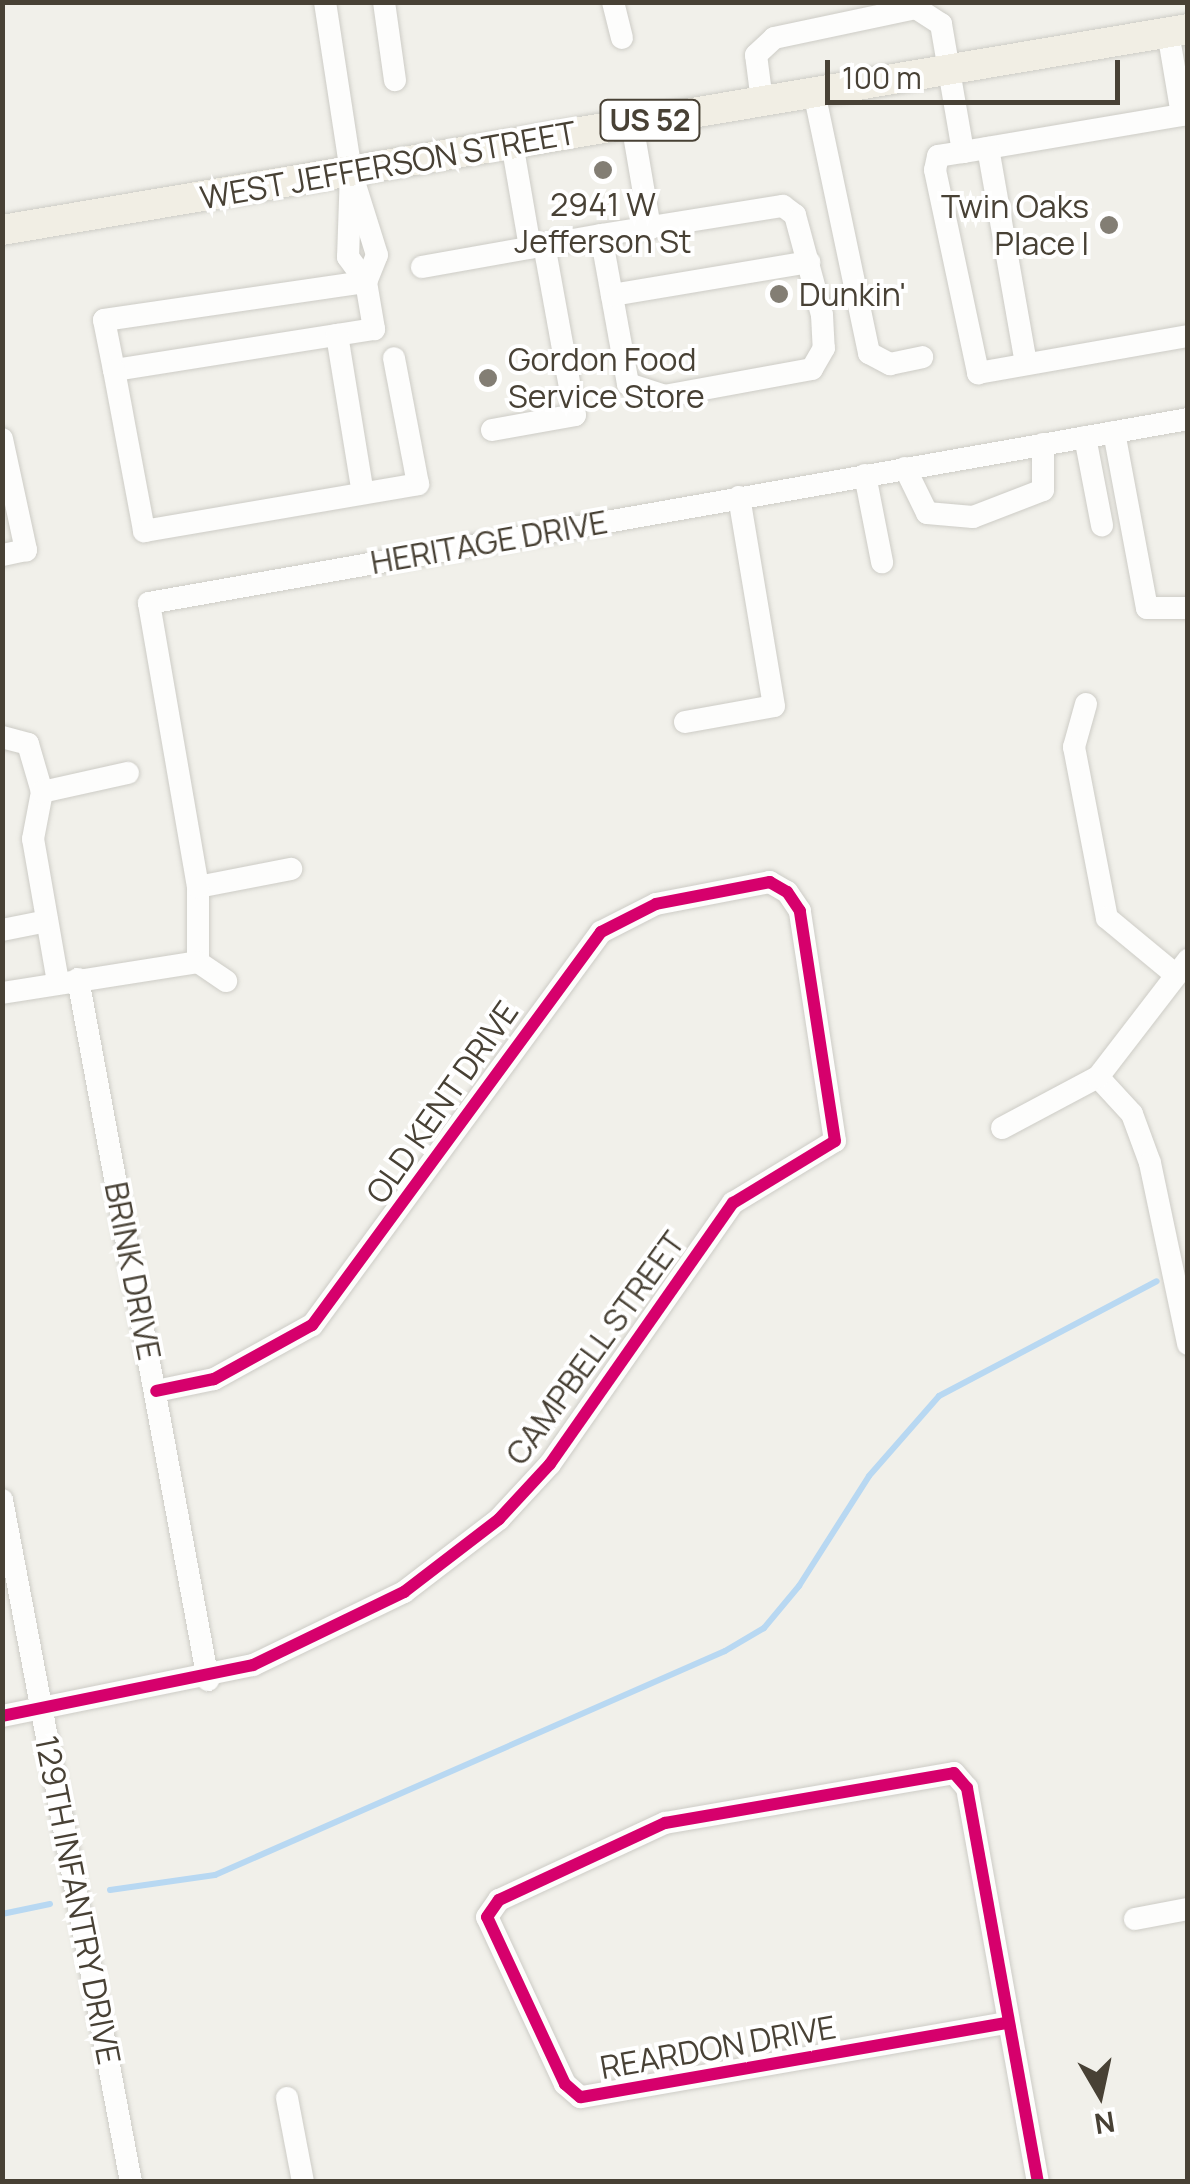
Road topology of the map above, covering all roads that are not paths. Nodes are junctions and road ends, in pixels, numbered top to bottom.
1 (325, 2) edge
2 (384, 2) edge
3 (612, 2) edge
4 (1178, 31) edge
5 (622, 38) dead end
6 (948, 69) junction
7 (395, 80) dead end
8 (814, 92) junction
9 (762, 101) junction
10 (1185, 114) edge
11 (632, 123) junction
12 (512, 144) junction
13 (988, 148) junction
14 (963, 152) junction
15 (351, 172) junction
16 (650, 228) junction
17 (2, 230) edge
18 (600, 235) junction
19 (537, 246) junction
20 (808, 262) junction
21 (422, 267) dead end
22 (366, 282) junction
23 (612, 296) junction
24 (336, 335) junction
25 (1188, 336) edge
26 (922, 357) dead end
27 (394, 358) dead end
28 (1026, 364) junction
29 (114, 370) junction
30 (1188, 419) edge
31 (492, 430) dead end
32 (1114, 432) junction
33 (1085, 437) junction
34 (2, 439) edge
35 (1044, 444) junction
36 (905, 468) junction
37 (865, 475) junction
38 (363, 493) junction
39 (739, 497) junction
40 (1102, 525) dead end
41 (2, 554) edge
42 (882, 562) dead end
43 (1188, 608) edge
44 (1086, 704) dead end
45 (685, 722) dead end
46 (2, 737) edge
47 (128, 773) dead end
48 (42, 792) junction
49 (291, 869) dead end
50 (198, 887) junction
51 (47, 920) junction
52 (2, 930) edge
53 (198, 962) junction
54 (1182, 968) edge
55 (68, 981) junction
56 (226, 981) dead end
57 (2, 993) edge
58 (1098, 1077) junction
59 (1002, 1128) dead end
60 (835, 1141) joint
61 (1188, 1344) edge
62 (156, 1391) junction
63 (2, 1500) edge
64 (208, 1680) junction
65 (42, 1709) junction
66 (2, 1716) edge
67 (1188, 1909) edge
68 (1135, 1919) dead end
69 (1006, 2023) junction
70 (287, 2098) dead end
71 (131, 2182) edge
72 (303, 2182) edge
73 (1038, 2182) edge

1 - 15 street
2 - 7 street
3 - 5 street
4 - 6 main road, WEST JEFFERSON STREET / US 52
4 - 10 street
6 - 8 main road, WEST JEFFERSON STREET / US 52
6 - 9 street
6 - 14 street
8 - 9 main road, WEST JEFFERSON STREET / US 52
8 - 26 street
9 - 11 main road, WEST JEFFERSON STREET / US 52
10 - 13 street
11 - 12 main road, WEST JEFFERSON STREET / US 52
11 - 16 street
12 - 15 main road, WEST JEFFERSON STREET / US 52
12 - 19 street
13 - 14 street
13 - 28 street
14 - 28 street
15 - 17 main road, WEST JEFFERSON STREET / US 52
15 - 22 street
16 - 18 street
16 - 20 street
18 - 19 street
18 - 23 street
19 - 21 street
19 - 31 street
20 - 23 street
20 - 23 street
22 - 24 street
22 - 29 street
24 - 29 street
24 - 38 street
25 - 28 street
27 - 38 street
29 - 38 street
30 - 32 street, HERITAGE DRIVE
32 - 33 street, HERITAGE DRIVE
32 - 43 street
33 - 35 street, HERITAGE DRIVE
33 - 40 street
34 - 41 street
35 - 36 street, HERITAGE DRIVE
35 - 36 street
36 - 37 street, HERITAGE DRIVE
37 - 39 street, HERITAGE DRIVE
37 - 42 street
39 - 45 street
39 - 50 street, HERITAGE DRIVE
44 - 54 street
46 - 48 street
47 - 48 street
48 - 51 street, BRINK DRIVE
49 - 50 street
50 - 53 street, HERITAGE DRIVE
51 - 52 street
51 - 55 street, BRINK DRIVE
53 - 55 street
53 - 56 street
54 - 58 street
55 - 57 street
55 - 62 street, BRINK DRIVE
58 - 59 street
58 - 61 street
60 - 62 street, OLD KENT DRIVE
60 - 64 street, CAMPBELL STREET
62 - 64 street, BRINK DRIVE
63 - 65 street, 129TH INFANTRY DRIVE
64 - 65 street, CAMPBELL STREET
65 - 66 street, CAMPBELL STREET
65 - 71 street, 129TH INFANTRY DRIVE
67 - 68 street
69 - 69 street, REARDON DRIVE
69 - 73 street
70 - 72 street

